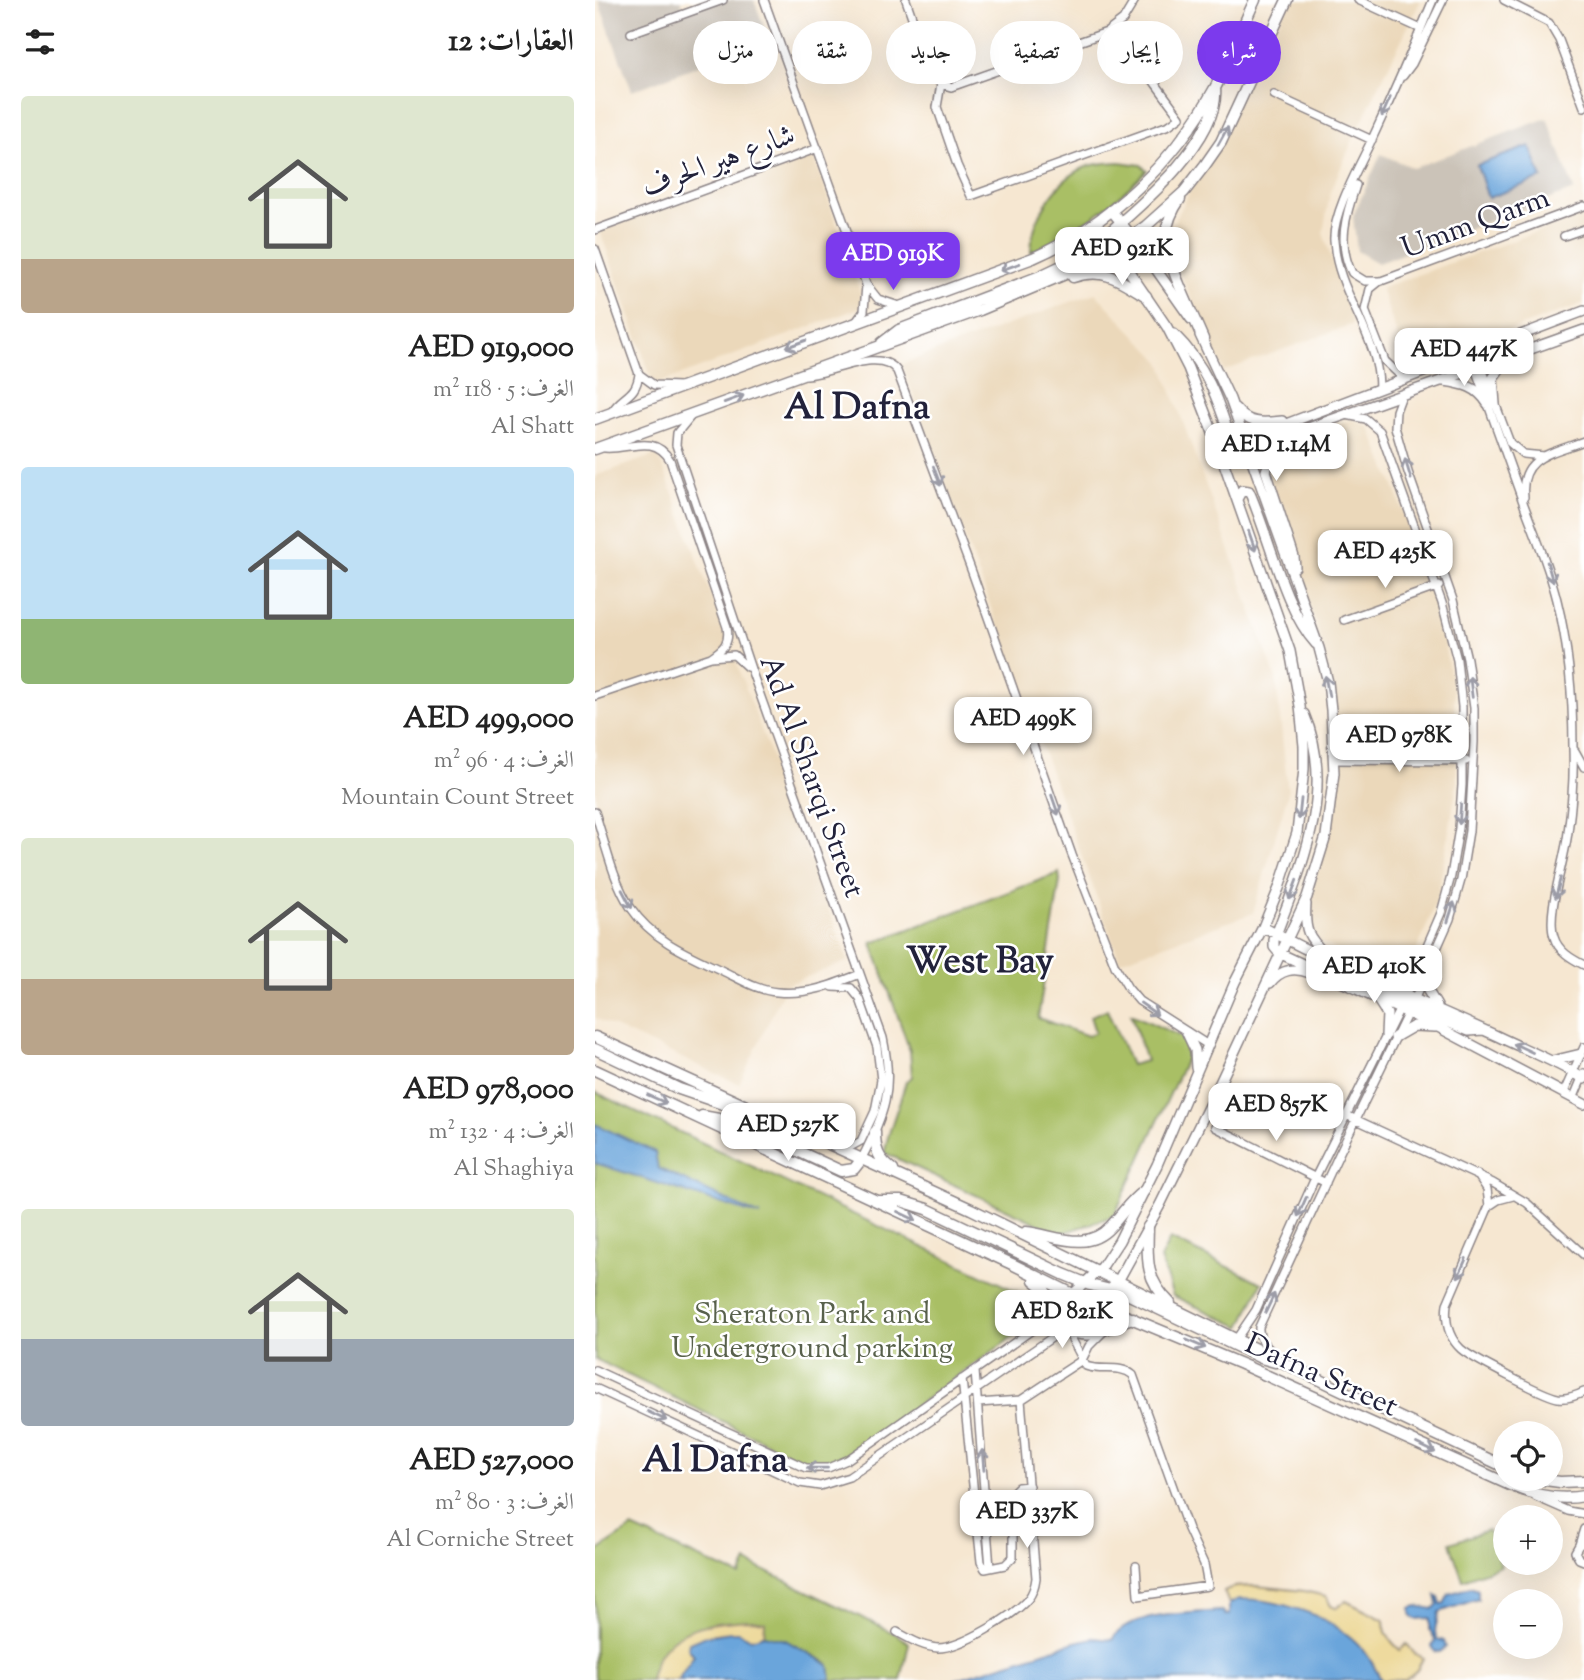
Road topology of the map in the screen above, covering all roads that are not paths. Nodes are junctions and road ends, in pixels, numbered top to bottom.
1 (723, 0) edge
2 (764, 0) edge
3 (906, 0) edge
4 (1135, 0) edge
5 (1255, 0) edge
6 (1287, 0) edge
7 (1359, 0) edge
8 (1433, 0) edge
9 (1443, 0) edge
10 (1504, 0) edge
11 (913, 21) edge
12 (1122, 21) edge
13 (1422, 29) junction
14 (631, 33) dead end
15 (1097, 35) edge
16 (976, 79) edge
17 (1397, 83) junction
18 (941, 84) joint
19 (964, 84) edge
20 (1158, 84) edge
21 (1215, 88) junction
22 (1274, 95) dead end
23 (1584, 107) edge
24 (1372, 140) junction
25 (818, 148) junction
26 (1358, 168) junction
27 (1184, 192) junction
28 (1584, 206) edge
29 (1111, 210) junction
30 (1121, 223) junction
31 (1584, 229) edge
32 (595, 230) edge
33 (1132, 236) junction
34 (1563, 236) dead end
35 (1073, 237) junction
36 (595, 248) edge
37 (1114, 249) junction
38 (1055, 279) junction
39 (1381, 281) junction
40 (866, 284) junction
41 (1146, 296) junction
42 (899, 306) junction
43 (1584, 311) edge
44 (856, 322) junction
45 (1167, 327) junction
46 (1584, 330) edge
47 (1203, 339) junction
48 (879, 346) junction
49 (1473, 354) junction
50 (1510, 356) junction
51 (1478, 367) junction
52 (639, 374) junction
53 (799, 375) junction
54 (1404, 379) junction
55 (1442, 381) junction
56 (681, 386) junction
57 (1379, 388) junction
58 (1402, 395) junction
59 (1230, 399) junction
60 (1491, 404) junction
61 (695, 413) junction
62 (1346, 415) junction
63 (601, 418) edge
64 (1291, 421) junction
65 (1294, 434) junction
66 (1584, 441) edge
67 (1240, 443) junction
68 (598, 448) edge
69 (1248, 450) junction
70 (1543, 456) junction
71 (1223, 459) junction
72 (1237, 499) junction
73 (1525, 509) junction
74 (1294, 576) junction
75 (1447, 583) junction
76 (1436, 587) junction
77 (1343, 620) dead end
78 (1319, 648) junction
79 (1466, 654) junction
80 (1456, 656) junction
81 (711, 657) junction
82 (753, 676) junction
83 (598, 696) edge
84 (1300, 706) junction
85 (1573, 747) junction
86 (1335, 760) junction
87 (1462, 761) junction
88 (1473, 761) junction
89 (1584, 767) edge
90 (595, 813) edge
91 (1307, 897) junction
92 (1263, 927) junction
93 (1276, 934) junction
94 (1286, 939) junction
95 (1279, 953) junction
96 (1333, 962) junction
97 (1584, 965) edge
98 (1416, 969) junction
99 (1322, 973) junction
100 (860, 974) junction
101 (1425, 975) junction
102 (1346, 984) junction
103 (1384, 984) junction
104 (829, 986) junction
105 (1262, 994) junction
106 (1377, 999) junction
107 (1407, 1003) junction
108 (1441, 1009) junction
109 (1438, 1027) junction
110 (595, 1029) edge
111 (1483, 1030) junction
112 (1187, 1033) junction
113 (1390, 1036) junction
114 (595, 1037) edge
115 (608, 1043) junction
116 (1208, 1045) junction
117 (595, 1049) edge
118 (1582, 1050) edge
119 (1551, 1061) junction
120 (595, 1070) edge
121 (1196, 1072) junction
122 (1581, 1076) edge
123 (1564, 1092) junction
124 (1574, 1097) junction
125 (1584, 1104) edge
126 (760, 1113) junction
127 (1346, 1115) junction
128 (694, 1116) junction
129 (1355, 1120) junction
130 (1215, 1127) dead end
131 (875, 1132) junction
132 (833, 1146) junction
133 (861, 1160) junction
134 (1477, 1174) junction
135 (1315, 1178) junction
136 (910, 1182) junction
137 (1326, 1183) junction
138 (1143, 1191) junction
139 (1513, 1196) junction
140 (876, 1202) junction
141 (1489, 1206) junction
142 (1148, 1227) junction
143 (1018, 1232) junction
144 (1584, 1255) edge
145 (1014, 1265) junction
146 (1098, 1272) junction
147 (1118, 1281) junction
148 (1085, 1284) junction
149 (1110, 1290) junction
150 (1073, 1294) junction
151 (1097, 1304) junction
152 (1178, 1311) junction
153 (1133, 1317) junction
154 (1049, 1318) junction
155 (1066, 1328) junction
156 (1104, 1331) junction
157 (1237, 1338) junction
158 (1082, 1360) junction
159 (1280, 1361) junction
160 (595, 1370) edge
161 (975, 1371) junction
162 (962, 1380) junction
163 (595, 1388) edge
164 (976, 1388) junction
165 (1584, 1392) edge
166 (964, 1397) junction
167 (1021, 1400) junction
168 (978, 1402) junction
169 (770, 1453) junction
170 (1493, 1461) edge
171 (763, 1466) junction
172 (1584, 1481) edge
173 (1563, 1482) edge
174 (1028, 1486) junction
175 (1526, 1492) junction
176 (1584, 1496) edge
177 (1584, 1514) edge
178 (1584, 1530) edge
179 (1581, 1544) edge
180 (1583, 1562) edge
181 (1136, 1566) dead end
182 (991, 1569) junction
183 (897, 1632) dead end

1 - 14 street
2 - 25 street
3 - 11 street
4 - 12 street
5 - 21 main road
27 -> 6 main road
7 - 13 street
8 - 13 street
9 - 17 street
10 - 23 street
13 - 17 street
15 - 16 street
17 -> 24 street
18 - 19 street
18 - 20 street
21 - 29 main road
21 - 30 main road
22 - 24 street
24 - 26 street
25 - 32 street, شارع هير الحرف
25 - 40 street
26 - 39 street, Umm Qarm
26 - 57 street
27 - 33 main road
27 - 47 main road
28 - 39 street, Umm Qarm
29 - 30 street
29 - 35 main road
30 - 33 street
30 - 37 main road
31 - 34 street
33 - 37 main road
33 - 47 street
35 -> 42 main road
35 - 48 main road
36 - 52 street
37 - 38 main road
37 - 41 street
38 - 41 main road
38 - 48 main road
39 - 54 street, Umm Qarm
40 - 42 street
40 - 44 street
41 - 45 street
42 - 44 main road
43 - 49 street
44 -> 56 main road
45 - 67 street
45 - 71 street
46 - 50 street
47 - 59 street
48 - 53 main road
49 - 51 street
49 - 54 street
50 - 51 street
50 - 60 street
51 - 55 street
51 - 60 street
52 - 56 street
52 - 63 street
61 -> 53 main road
53 -> 112 street
54 - 57 street
55 - 58 street
55 - 60 street
56 - 63 main road
57 - 64 street
58 - 62 street
75 -> 58 street
59 - 64 street
59 - 67 street
60 - 70 street
60 - 73 street
61 - 68 main road
61 - 82 street, Ad Al Sharqi Street
62 - 65 street
62 - 76 street
64 - 67 street
65 - 69 street
65 - 74 street
66 - 70 street
67 - 69 street
67 - 71 street
68 - 81 street, Ad Al Sharqi Street
69 - 71 street
69 - 74 street
70 - 73 street
71 - 72 street
72 - 78 street
72 -> 84 street
73 -> 85 street
74 - 78 street
75 - 76 street
75 - 79 street
76 - 77 street
76 - 80 street
86 -> 78 street
79 - 80 street
88 -> 79 street
80 - 87 street
81 - 82 street
81 - 83 street
82 - 100 street, Ad Al Sharqi Street
84 -> 92 street
84 -> 93 street
85 - 89 street
85 -> 97 street
86 - 87 street
86 - 91 street
87 - 88 street
87 -> 98 street
101 -> 88 street
90 -> 104 street
91 - 94 street
91 - 96 street
92 - 93 street
92 - 116 street
93 - 94 street
93 - 95 street
94 - 95 street
94 - 96 street
95 - 99 street
95 - 105 street
96 - 103 street
98 - 103 street
98 - 107 street
99 - 102 street
99 - 105 street
100 - 104 street
100 - 131 street, Ad Al Sharqi Street
101 - 107 street
101 - 108 street
102 - 106 street
102 - 107 street
103 - 107 street
104 - 132 street
105 - 142 street
106 - 107 street
106 - 113 street
107 - 108 street
107 - 109 street
107 - 111 street
107 - 113 street
108 - 111 street
109 - 113 street
109 - 123 street
110 - 115 main road
119 -> 111 street
112 - 116 street
112 - 121 street
113 - 127 street
113 - 129 street
114 - 115 main road
115 - 126 main road
116 - 121 street
117 - 126 main road
118 - 119 street
118 - 122 street
119 - 122 street
120 -> 128 main road
121 - 138 street
122 - 123 street
122 - 124 street
123 - 124 street
124 - 125 street
126 - 132 main road
127 - 129 street
127 - 135 street
128 - 133 main road
128 - 140 main road
129 - 134 street
129 - 137 street
130 - 135 street
131 - 133 street, Ad Al Sharqi Street
131 - 136 main road
132 - 133 main road
133 - 136 main road
134 - 139 street
134 - 141 street
135 - 137 street
135 -> 157 street
136 - 143 main road
159 -> 137 street
138 - 143 main road
138 - 146 street
139 - 141 street
139 - 144 street
140 -> 145 main road
140 - 148 main road
141 -> 165 street
142 - 147 street
142 - 152 main road
143 - 146 main road, Dafna Street
145 - 150 main road, Dafna Street
145 - 154 main road
146 - 147 main road, Dafna Street
146 - 148 street
147 - 149 street
147 - 152 main road, Dafna Street
148 - 149 main road
148 - 150 street
149 - 151 street
149 - 159 main road
150 - 151 main road, Dafna Street
150 - 154 street
151 - 153 main road, Dafna Street
151 - 155 street
152 - 157 main road, Dafna Street
153 - 156 main road
153 -> 175 main road, Dafna Street
154 - 155 street
154 - 161 street
155 - 156 main road
155 - 158 street
155 - 164 street
156 - 158 street
157 - 159 main road, Dafna Street
158 - 167 street
158 - 181 street
159 - 170 main road, Dafna Street
160 - 169 street
161 - 162 street
161 - 164 street
162 - 166 street
162 -> 169 street
163 -> 171 street
164 - 166 street
164 - 168 street
166 - 171 street
166 - 182 street
167 - 168 street
167 - 174 street
182 -> 168 street
169 - 171 street
172 - 173 main road
174 - 182 street
174 - 183 street
175 - 176 main road, Dafna Street
175 - 177 street, Dafna Street
178 - 179 street
179 - 180 street

